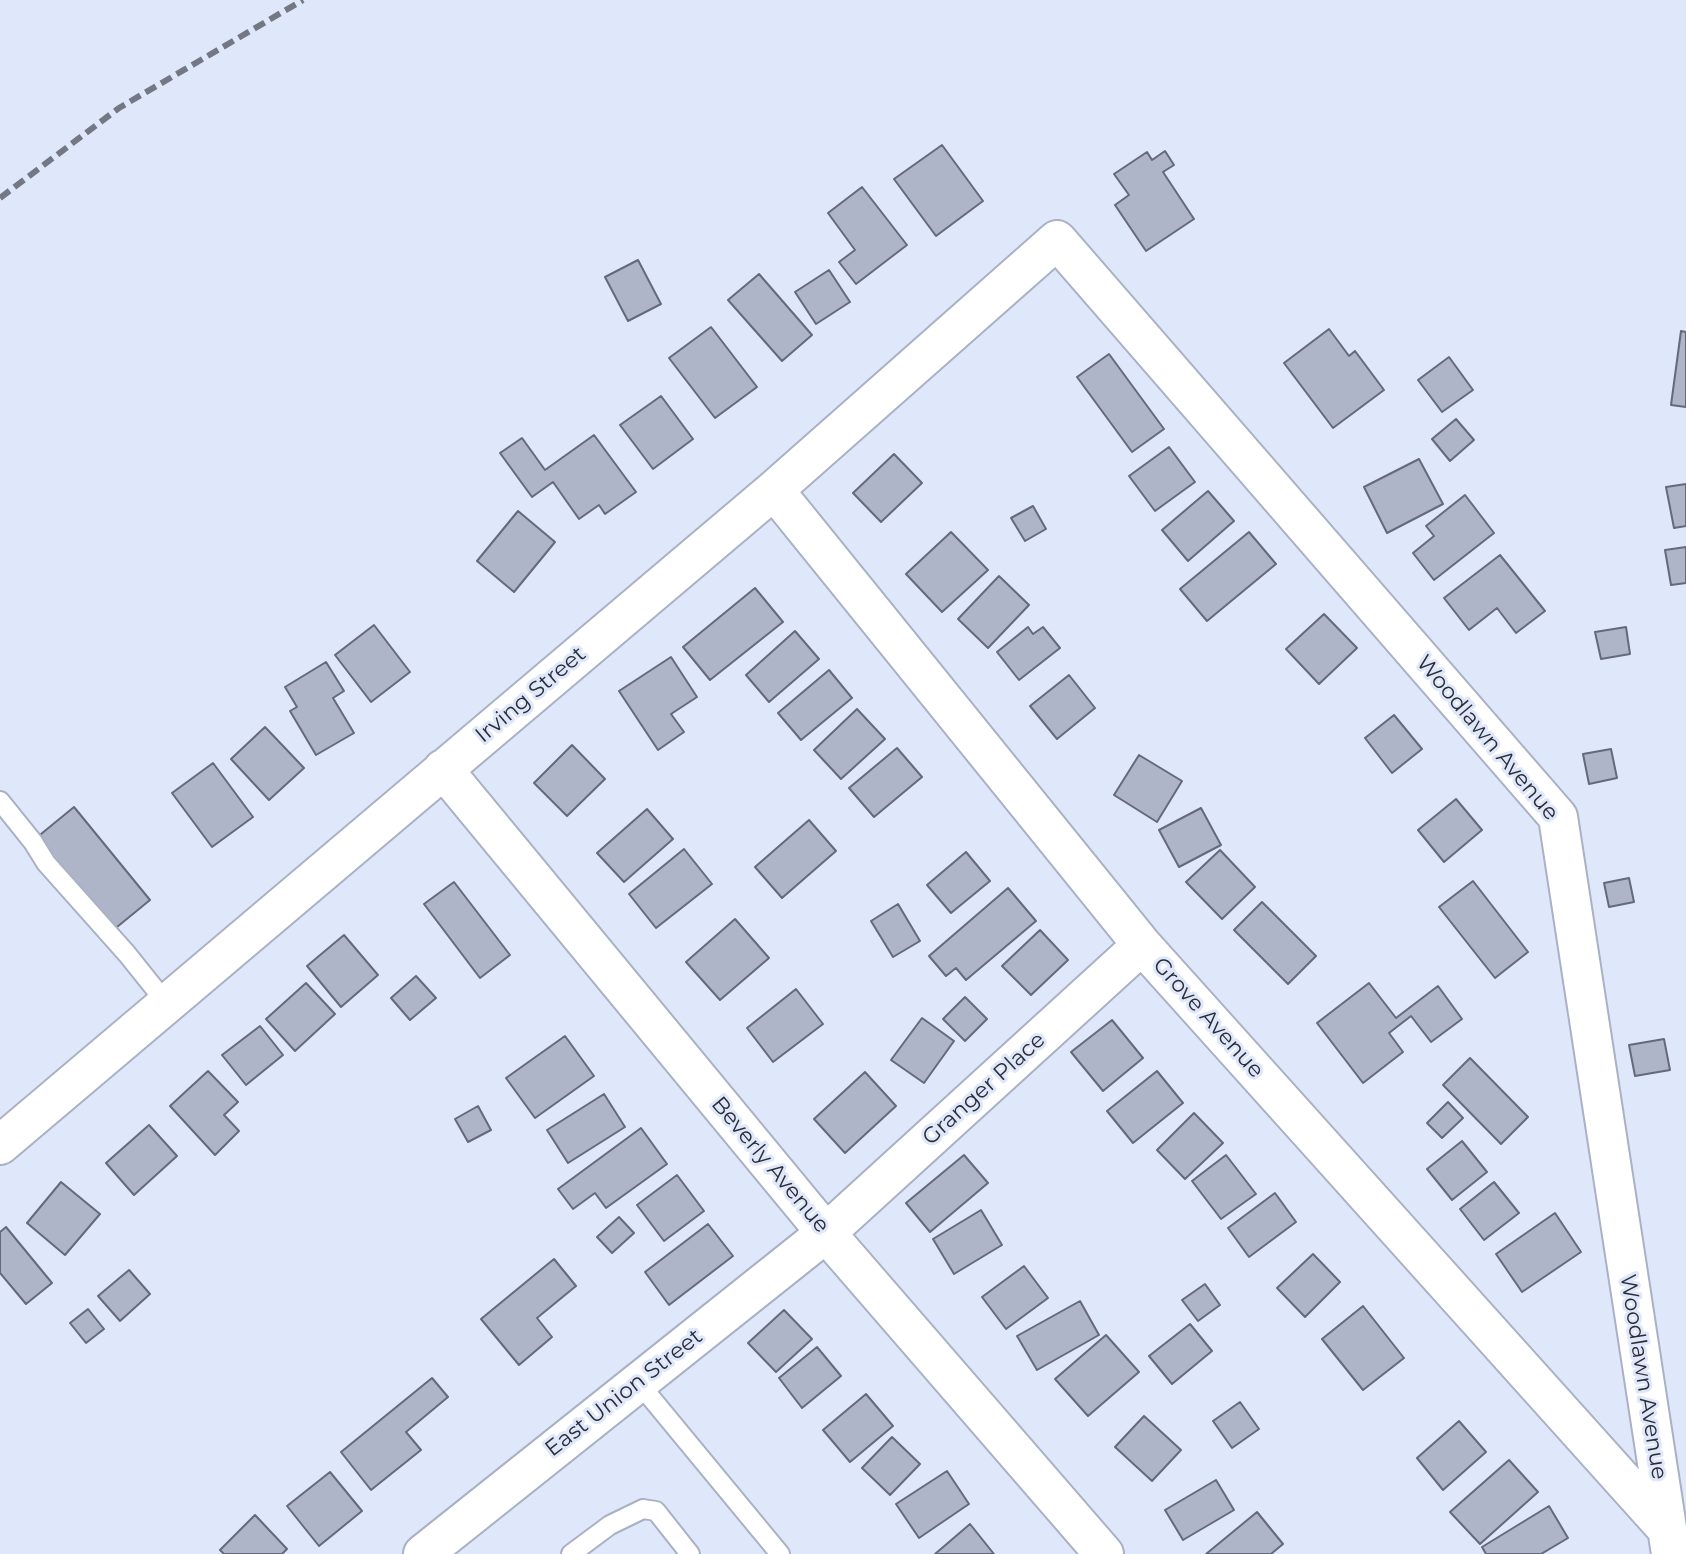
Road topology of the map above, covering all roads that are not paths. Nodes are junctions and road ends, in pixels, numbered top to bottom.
1 (1057, 240) joint
2 (774, 490) junction
3 (443, 769) junction
4 (0, 801) edge
5 (1142, 945) junction
6 (167, 1004) junction
7 (0, 1145) edge
8 (826, 1233) junction
9 (638, 1382) junction
10 (1668, 1540) edge
11 (423, 1554) edge
12 (571, 1554) edge
13 (690, 1554) edge
14 (780, 1554) edge
15 (1104, 1554) edge

1 - 2 street, Irving Street
1 - 10 street, Woodlawn Avenue
2 - 3 street, Irving Street
2 - 5 street, Grove Avenue
3 - 6 street, Irving Street
3 - 8 street, Beverly Avenue
4 - 6 lane
5 - 8 street, Granger Place
5 - 10 street, Grove Avenue
6 - 7 street, Irving Street
8 - 9 street, East Union Street
8 - 15 street, Beverly Avenue
9 - 11 street, East Union Street
9 - 14 lane
12 - 13 lane

